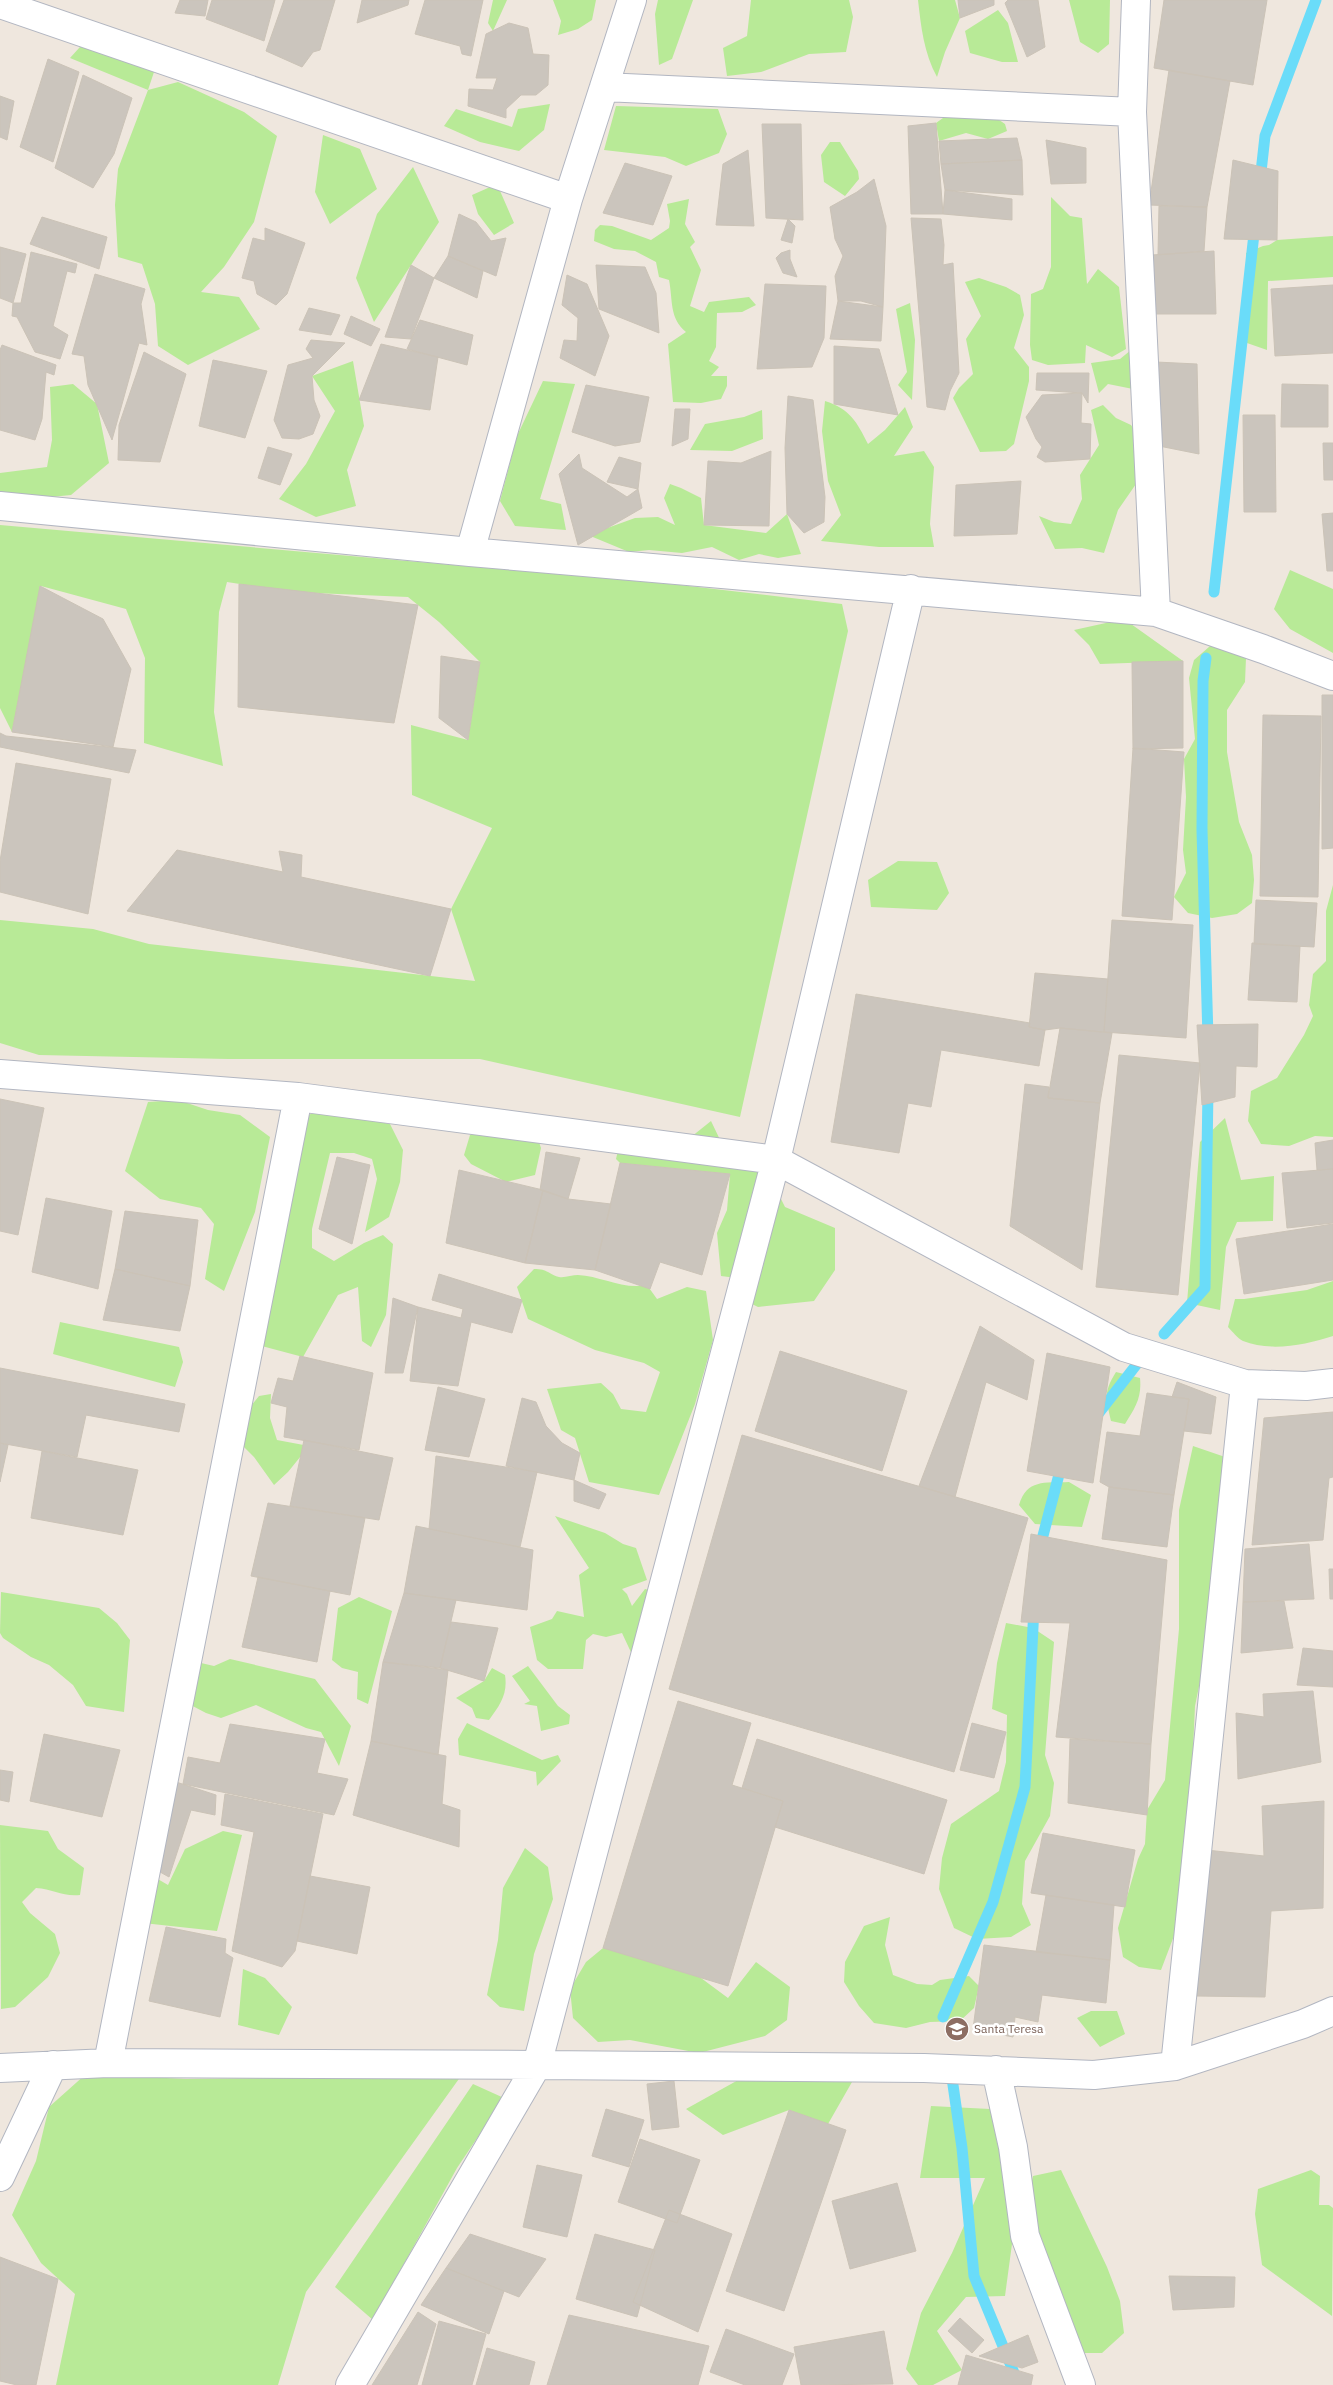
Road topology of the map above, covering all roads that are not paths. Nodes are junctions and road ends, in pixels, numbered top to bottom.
1 (632, 0) edge
2 (1136, 0) edge
3 (0, 4) edge
4 (604, 87) junction
5 (1132, 112) junction
6 (568, 198) junction
7 (0, 506) edge
8 (470, 552) junction
9 (911, 589) junction
10 (1156, 612) junction
11 (1333, 676) edge
12 (0, 1074) edge
13 (298, 1097) junction
14 (776, 1160) junction
15 (1333, 1383) edge
16 (1245, 1384) junction
17 (1333, 2010) edge
18 (108, 2063) junction
19 (537, 2064) junction
20 (52, 2065) junction
21 (1175, 2066) junction
22 (0, 2068) edge
23 (996, 2070) junction
24 (0, 2178) edge
25 (350, 2385) edge
26 (1081, 2385) edge

1 - 4 street
2 - 5 street
3 - 6 street
4 - 5 street
4 - 6 street
5 - 10 street
6 - 8 street
7 - 8 street
8 - 9 street
9 - 10 street
9 - 14 street
10 - 11 street
12 - 13 street
13 - 14 street
13 - 18 street
14 - 16 street
14 - 19 street
15 - 16 street
16 - 21 street
17 - 21 street
18 - 19 street
18 - 20 street
19 - 23 street
19 - 25 street
20 - 22 street
20 - 24 street
21 - 23 street
23 - 26 street

